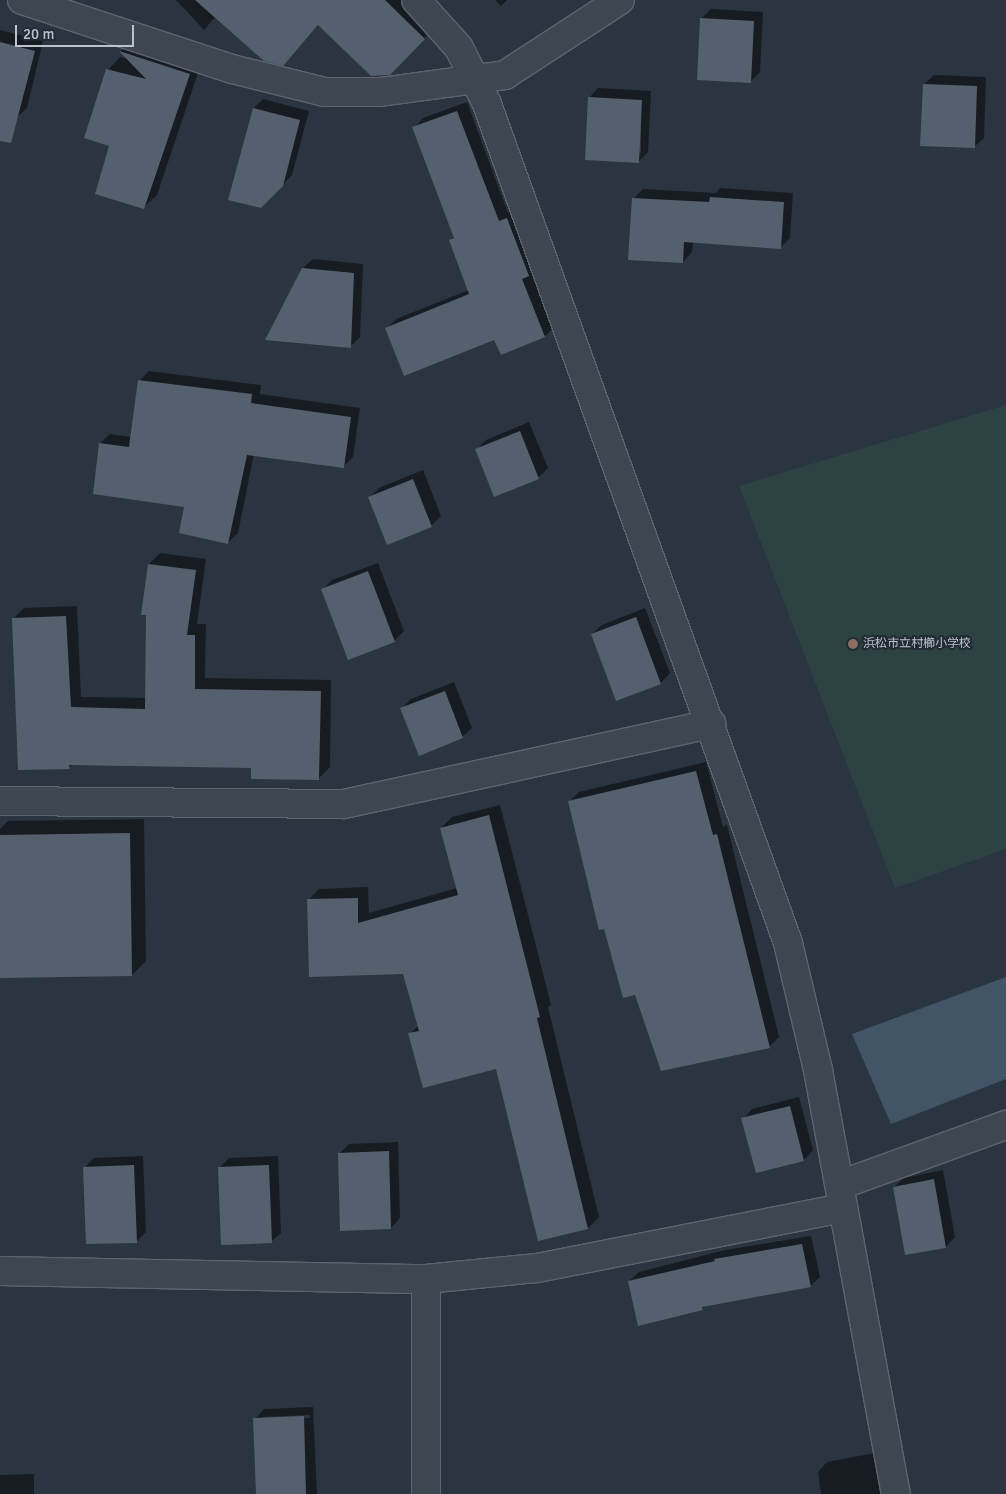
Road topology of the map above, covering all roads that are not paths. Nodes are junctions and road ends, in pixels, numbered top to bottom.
1 (22, 0) edge
2 (416, 0) edge
3 (620, 0) edge
4 (474, 77) junction
5 (711, 724) junction
6 (0, 802) edge
7 (1006, 1125) edge
8 (841, 1197) junction
9 (0, 1271) edge
10 (426, 1279) junction
11 (426, 1494) edge
12 (896, 1494) edge

1 - 4 street
2 - 4 street
3 - 4 street
4 - 5 street
5 - 6 street
5 - 8 street
7 - 8 street
8 - 10 street
8 - 12 street
9 - 10 street
10 - 11 street

